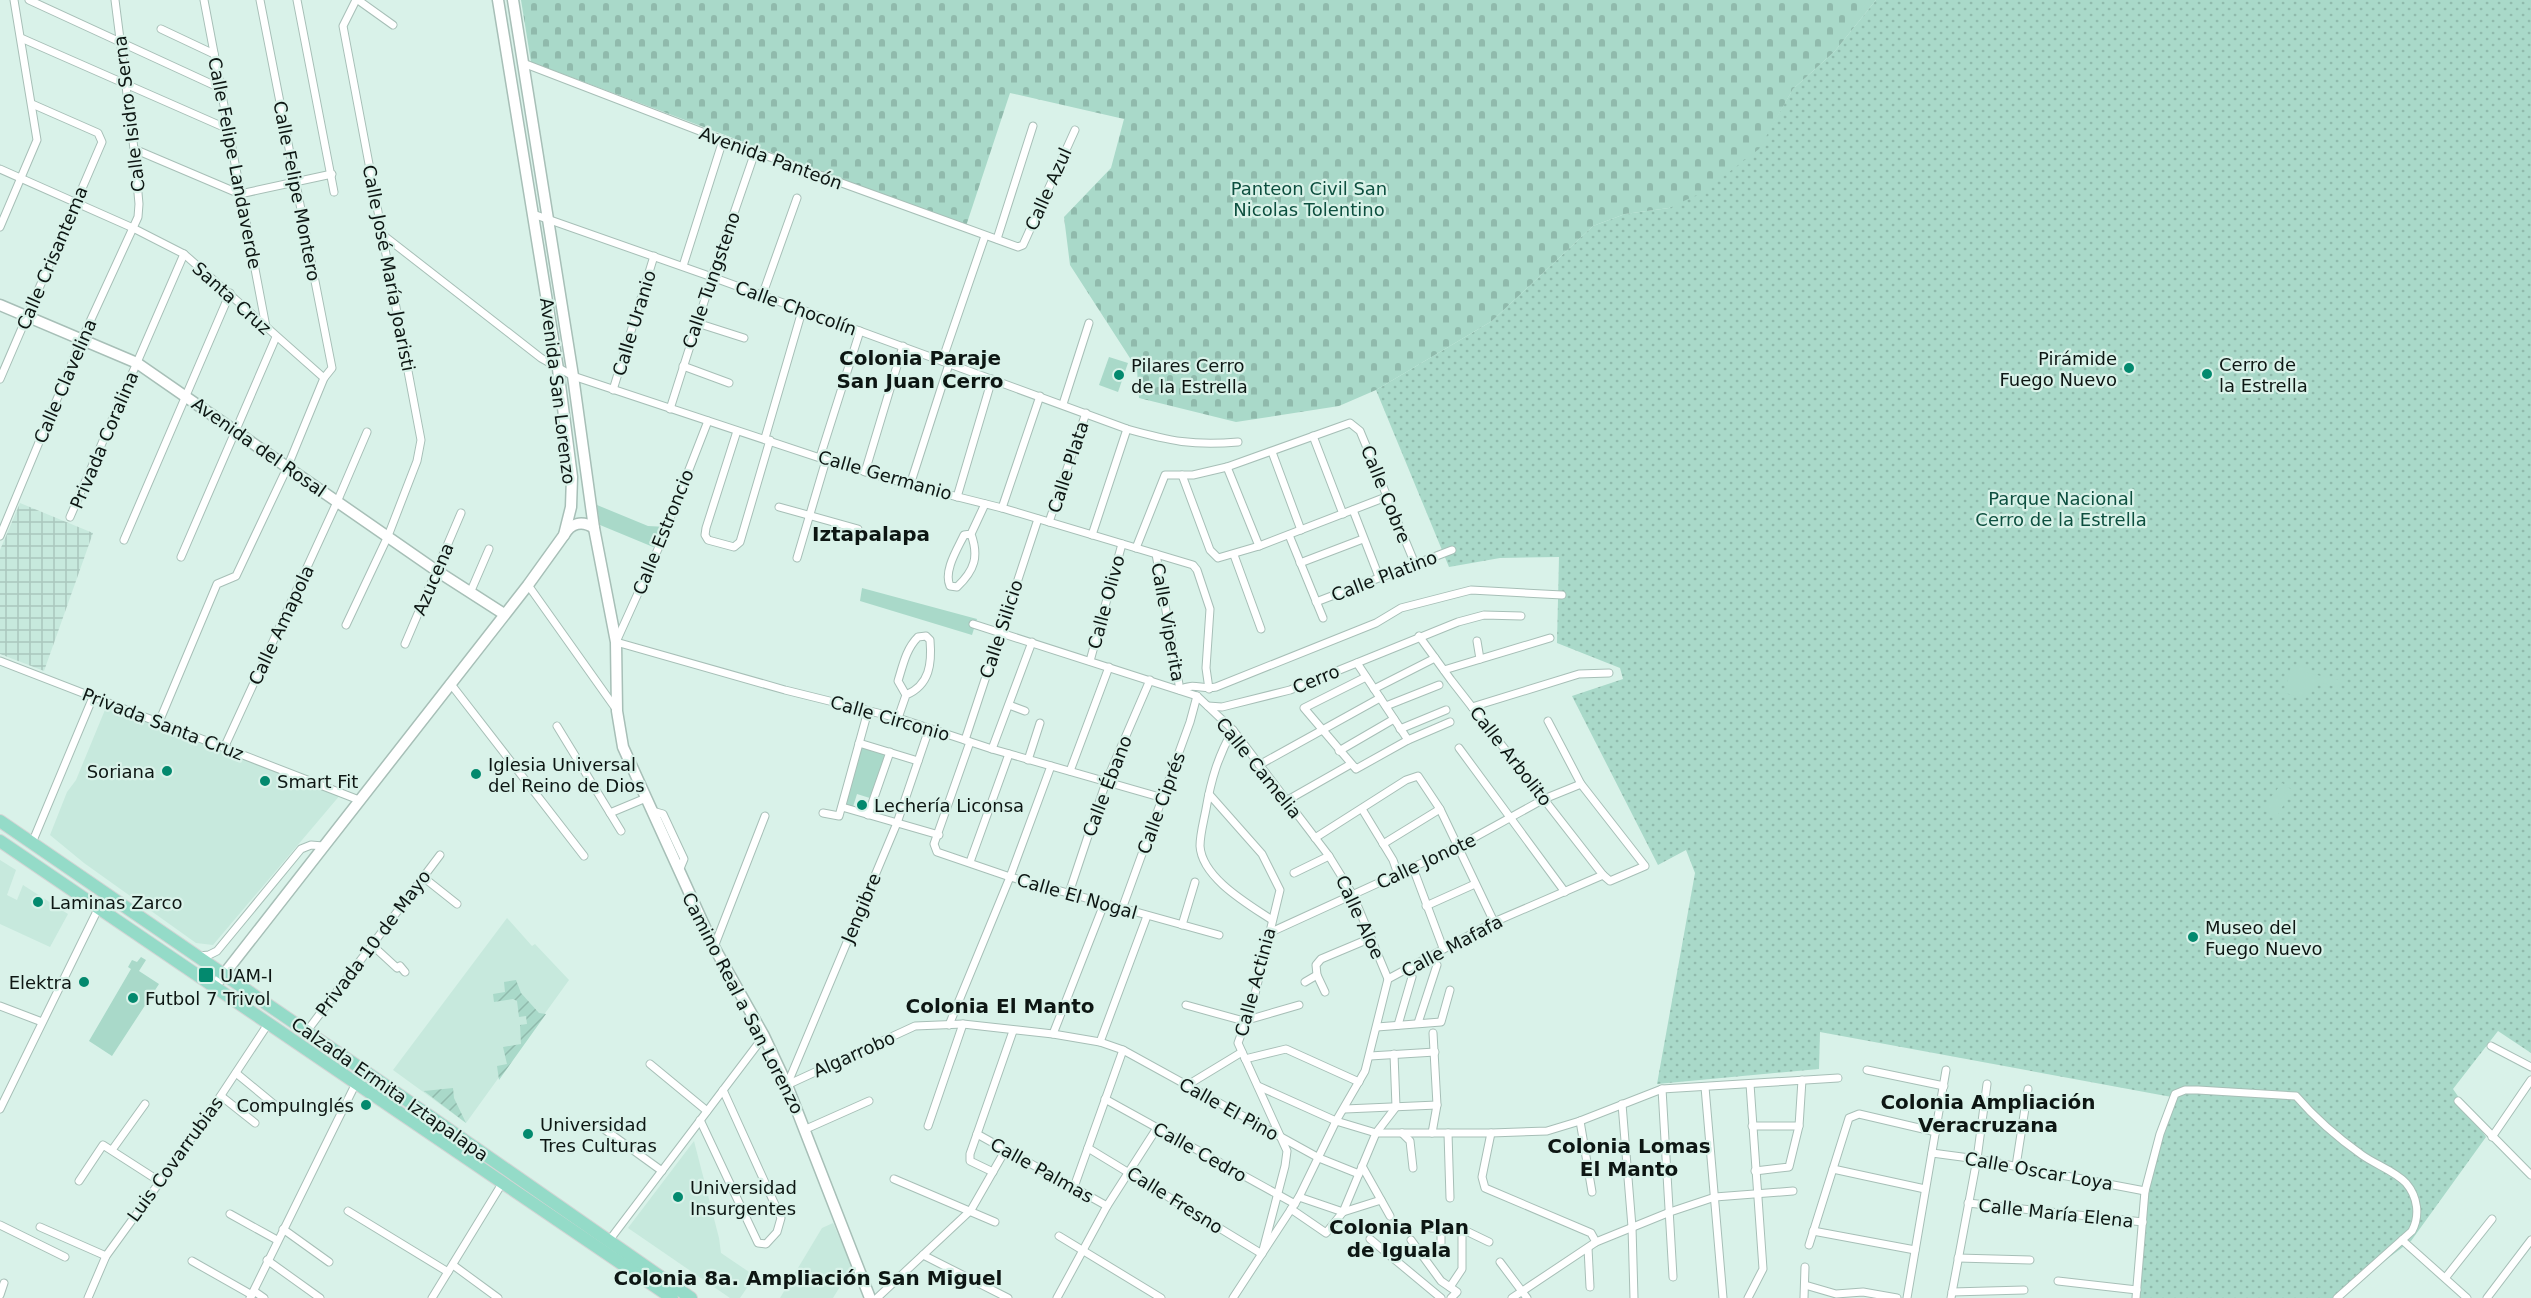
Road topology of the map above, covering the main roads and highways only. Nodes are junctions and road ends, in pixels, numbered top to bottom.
1 (498, 0) edge
2 (513, 0) edge
3 (554, 258) junction
4 (540, 260) junction
5 (0, 305) edge
6 (594, 528) junction
7 (564, 535) junction
8 (504, 614) junction
9 (0, 820) edge
10 (0, 841) edge
11 (223, 974) junction
12 (214, 987) junction
13 (604, 1246) junction
14 (672, 1298) edge
15 (691, 1298) edge
16 (870, 1298) edge

1 - 4 main road, Avenida San Lorenzo
2 - 3 main road, Avenida San Lorenzo
3 - 4 main road
3 - 6 main road, Avenida San Lorenzo
4 - 7 main road, Avenida San Lorenzo
5 - 8 main road, Avenida del Rosal
6 - 7 main road
6 - 16 main road, Camino Real a San Lorenzo
7 - 8 main road, Avenida San Lorenzo
8 - 11 main road, Avenida San Lorenzo
9 - 11 main road, Calzada Ermita Iztapalapa
10 - 12 main road, Calzada Ermita Iztapalapa
11 - 12 main road, Avenida San Lorenzo
11 - 13 main road, Calzada Ermita Iztapalapa
12 - 13 main road, Calzada Ermita Iztapalapa
13 - 14 main road, Calzada Ermita Iztapalapa
13 - 15 main road, Calzada Ermita Iztapalapa

